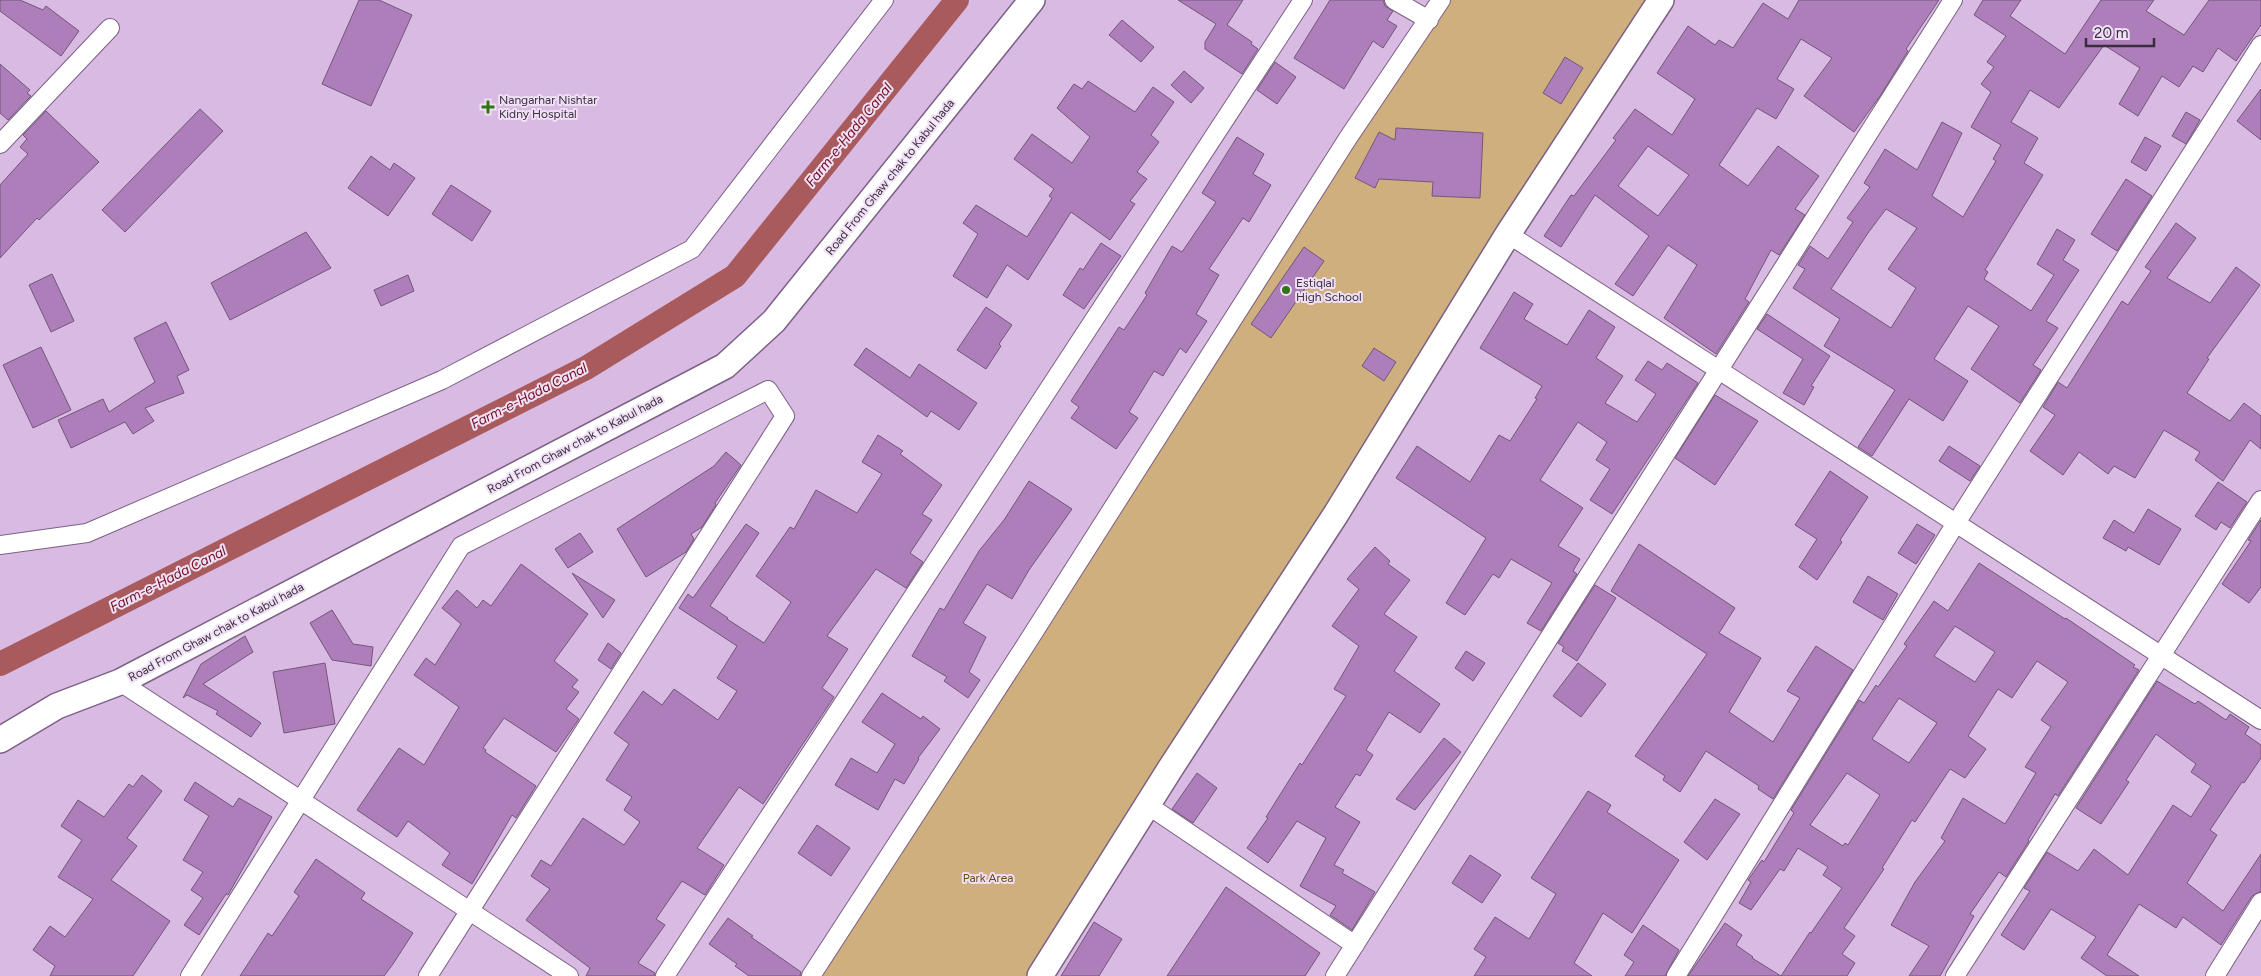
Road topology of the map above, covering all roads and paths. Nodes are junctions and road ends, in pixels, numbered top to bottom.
1 (884, 0) edge
2 (1032, 0) edge
3 (1303, 0) edge
4 (1394, 0) edge
5 (1441, 0) edge
6 (1661, 0) edge
7 (1953, 0) edge
8 (1428, 20) junction
9 (110, 28) dead end
10 (2261, 45) edge
11 (0, 144) edge
12 (1508, 234) junction
13 (1719, 371) junction
14 (2261, 500) edge
15 (1956, 523) junction
16 (0, 545) edge
17 (2161, 656) junction
18 (120, 682) junction
19 (2261, 720) edge
20 (0, 740) edge
21 (302, 801) junction
22 (1148, 806) junction
23 (2261, 902) edge
24 (469, 910) junction
25 (1355, 945) junction
26 (190, 976) edge
27 (428, 976) edge
28 (569, 976) edge
29 (665, 976) edge
30 (811, 976) edge
31 (1040, 976) edge
32 (1335, 976) edge
33 (1676, 976) edge
34 (1955, 976) edge
35 (2215, 976) edge

1 - 16 street
2 - 18 street, Road From Ghaw chak to Kabul hada
3 - 29 street
4 - 8 street
5 - 8 street
6 - 12 street
7 - 13 street
8 - 30 street
9 - 11 street
10 - 15 street
12 - 13 street
12 - 22 street
13 - 15 street
13 - 25 street
14 - 17 street
15 - 17 street
15 - 33 street
17 - 19 street
17 - 34 street
18 - 20 street, Road From Ghaw chak to Kabul hada
18 - 21 street
21 - 24 street
21 - 24 street
21 - 26 street
22 - 25 street
22 - 31 street
23 - 35 street
24 - 27 street
24 - 28 street
25 - 32 street

